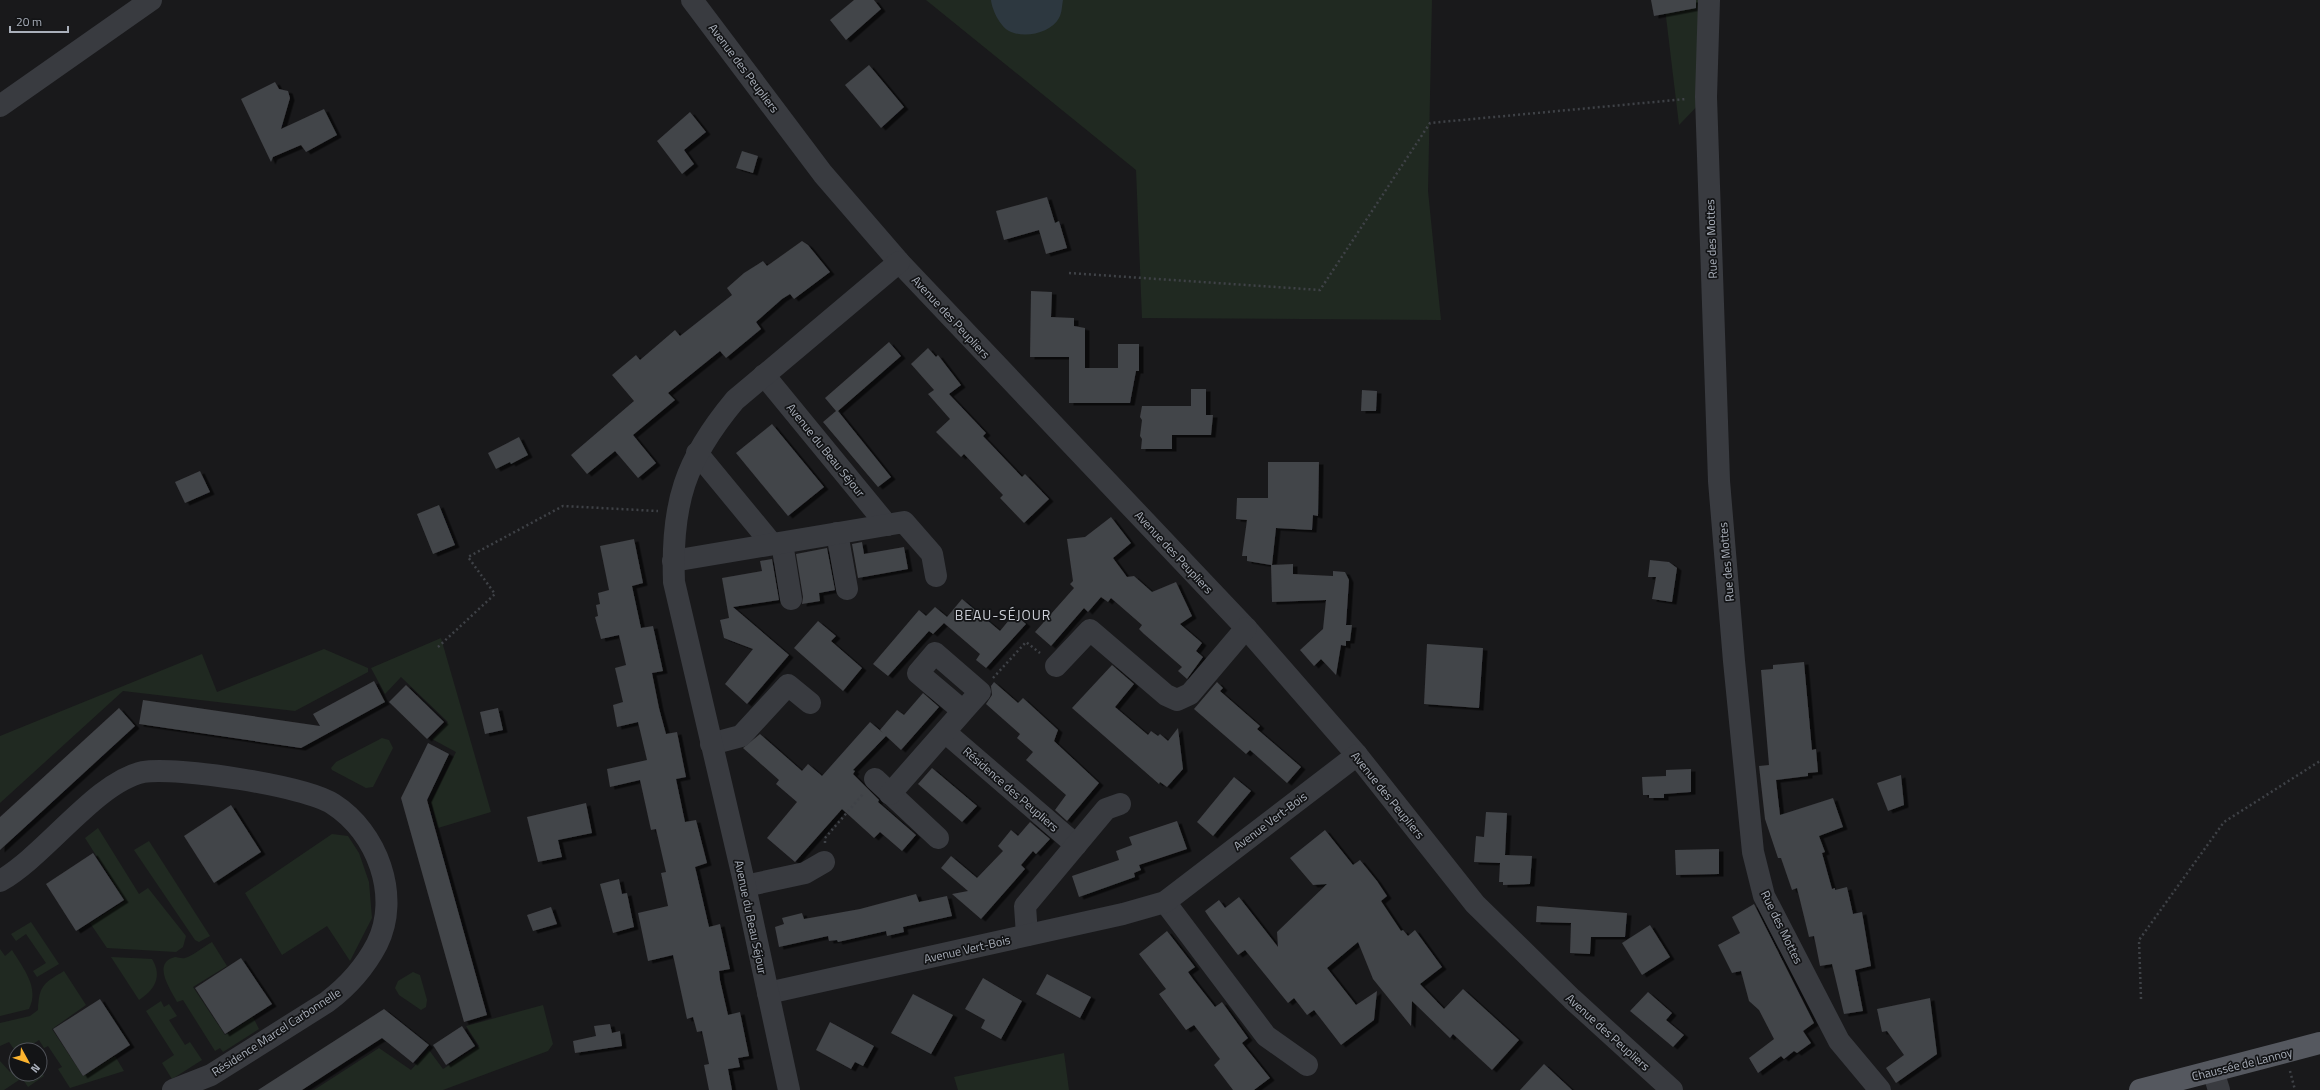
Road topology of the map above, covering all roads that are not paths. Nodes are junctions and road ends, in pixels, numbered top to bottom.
1 (151, 0) edge
2 (692, 0) edge
3 (1709, 0) edge
4 (0, 106) edge
5 (899, 262) junction
6 (764, 375) junction
7 (697, 453) junction
8 (887, 525) junction
9 (837, 533) junction
10 (777, 544) junction
11 (673, 561) junction
12 (936, 576) dead end
13 (847, 589) dead end
14 (791, 599) dead end
15 (1246, 628) junction
16 (1056, 666) road end
17 (810, 703) dead end
18 (962, 711) junction
19 (945, 732) junction
20 (711, 744) junction
21 (1357, 755) junction
22 (875, 779) road end
23 (890, 794) junction
24 (1120, 804) dead end
25 (938, 838) dead end
26 (1076, 845) junction
27 (824, 862) road end
28 (0, 881) edge
29 (745, 886) junction
30 (1165, 902) junction
31 (1027, 935) junction
32 (768, 993) junction
33 (2320, 1043) edge
34 (1307, 1065) dead end
35 (2216, 1081) edge
36 (173, 1090) edge
37 (789, 1090) edge
38 (1672, 1090) edge
39 (1880, 1090) edge
40 (2140, 1090) edge

1 - 4 street
2 - 5 street, Avenue des Peupliers
3 - 39 street, Rue des Mottes
5 - 6 street, Avenue du Beau Séjour
5 - 15 street, Avenue des Peupliers
6 - 7 street, Avenue du Beau Séjour
6 - 8 street, Avenue du Beau Séjour
7 - 10 street
7 - 11 street, Avenue du Beau Séjour
8 - 9 street
8 - 12 street
9 - 10 street
9 - 13 street
10 - 11 street
10 - 14 street
11 - 20 street, Avenue du Beau Séjour
15 - 16 street
15 - 21 street, Avenue des Peupliers
17 - 20 street
18 - 18 street
18 - 19 street
19 - 23 street
19 - 26 street, Résidence des Peupliers
20 - 29 street, Avenue du Beau Séjour
21 - 30 street, Avenue Vert-Bois
21 - 38 street, Avenue des Peupliers
22 - 23 street
23 - 25 street
24 - 26 street
26 - 31 street
27 - 29 street
28 - 36 street, Résidence Marcel Carbonnelle
29 - 32 street, Avenue du Beau Séjour
30 - 31 street, Avenue Vert-Bois
30 - 34 street
31 - 32 street, Avenue Vert-Bois
32 - 37 street, Avenue du Beau Séjour
33 - 35 main road, Chaussée de Lannoy
35 - 40 main road, Chaussée de Lannoy

